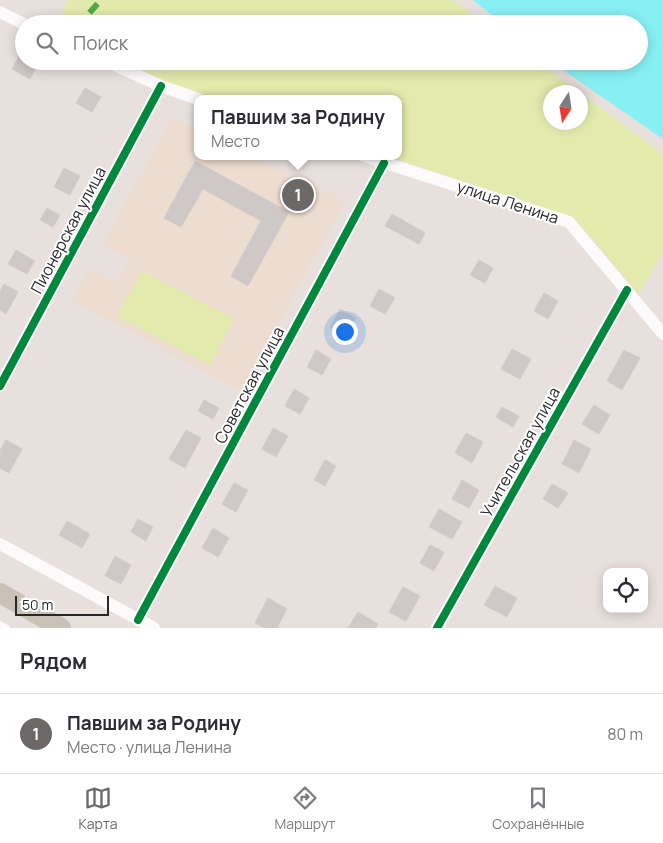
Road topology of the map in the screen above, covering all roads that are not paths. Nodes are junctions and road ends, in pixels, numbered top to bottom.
1 (0, 12) edge
2 (15, 20) edge
3 (126, 70) edge
4 (161, 86) junction
5 (194, 98) edge
6 (375, 160) edge
7 (384, 163) junction
8 (627, 290) junction
9 (663, 334) edge
10 (0, 386) edge
11 (0, 544) edge
12 (0, 593) edge
13 (138, 620) junction
14 (0, 624) edge
15 (7, 628) edge
16 (61, 628) edge
17 (154, 628) edge
18 (437, 628) edge

1 - 2 street
3 - 4 street
4 - 5 street
4 - 10 street, Пионерская улица
6 - 7 street, улица Ленина
7 - 8 street, улица Ленина
7 - 13 street, Советская улица
8 - 9 street, улица Ленина
8 - 18 street, Учительская улица
11 - 13 street
12 - 16 main road
13 - 17 street
14 - 15 lane

